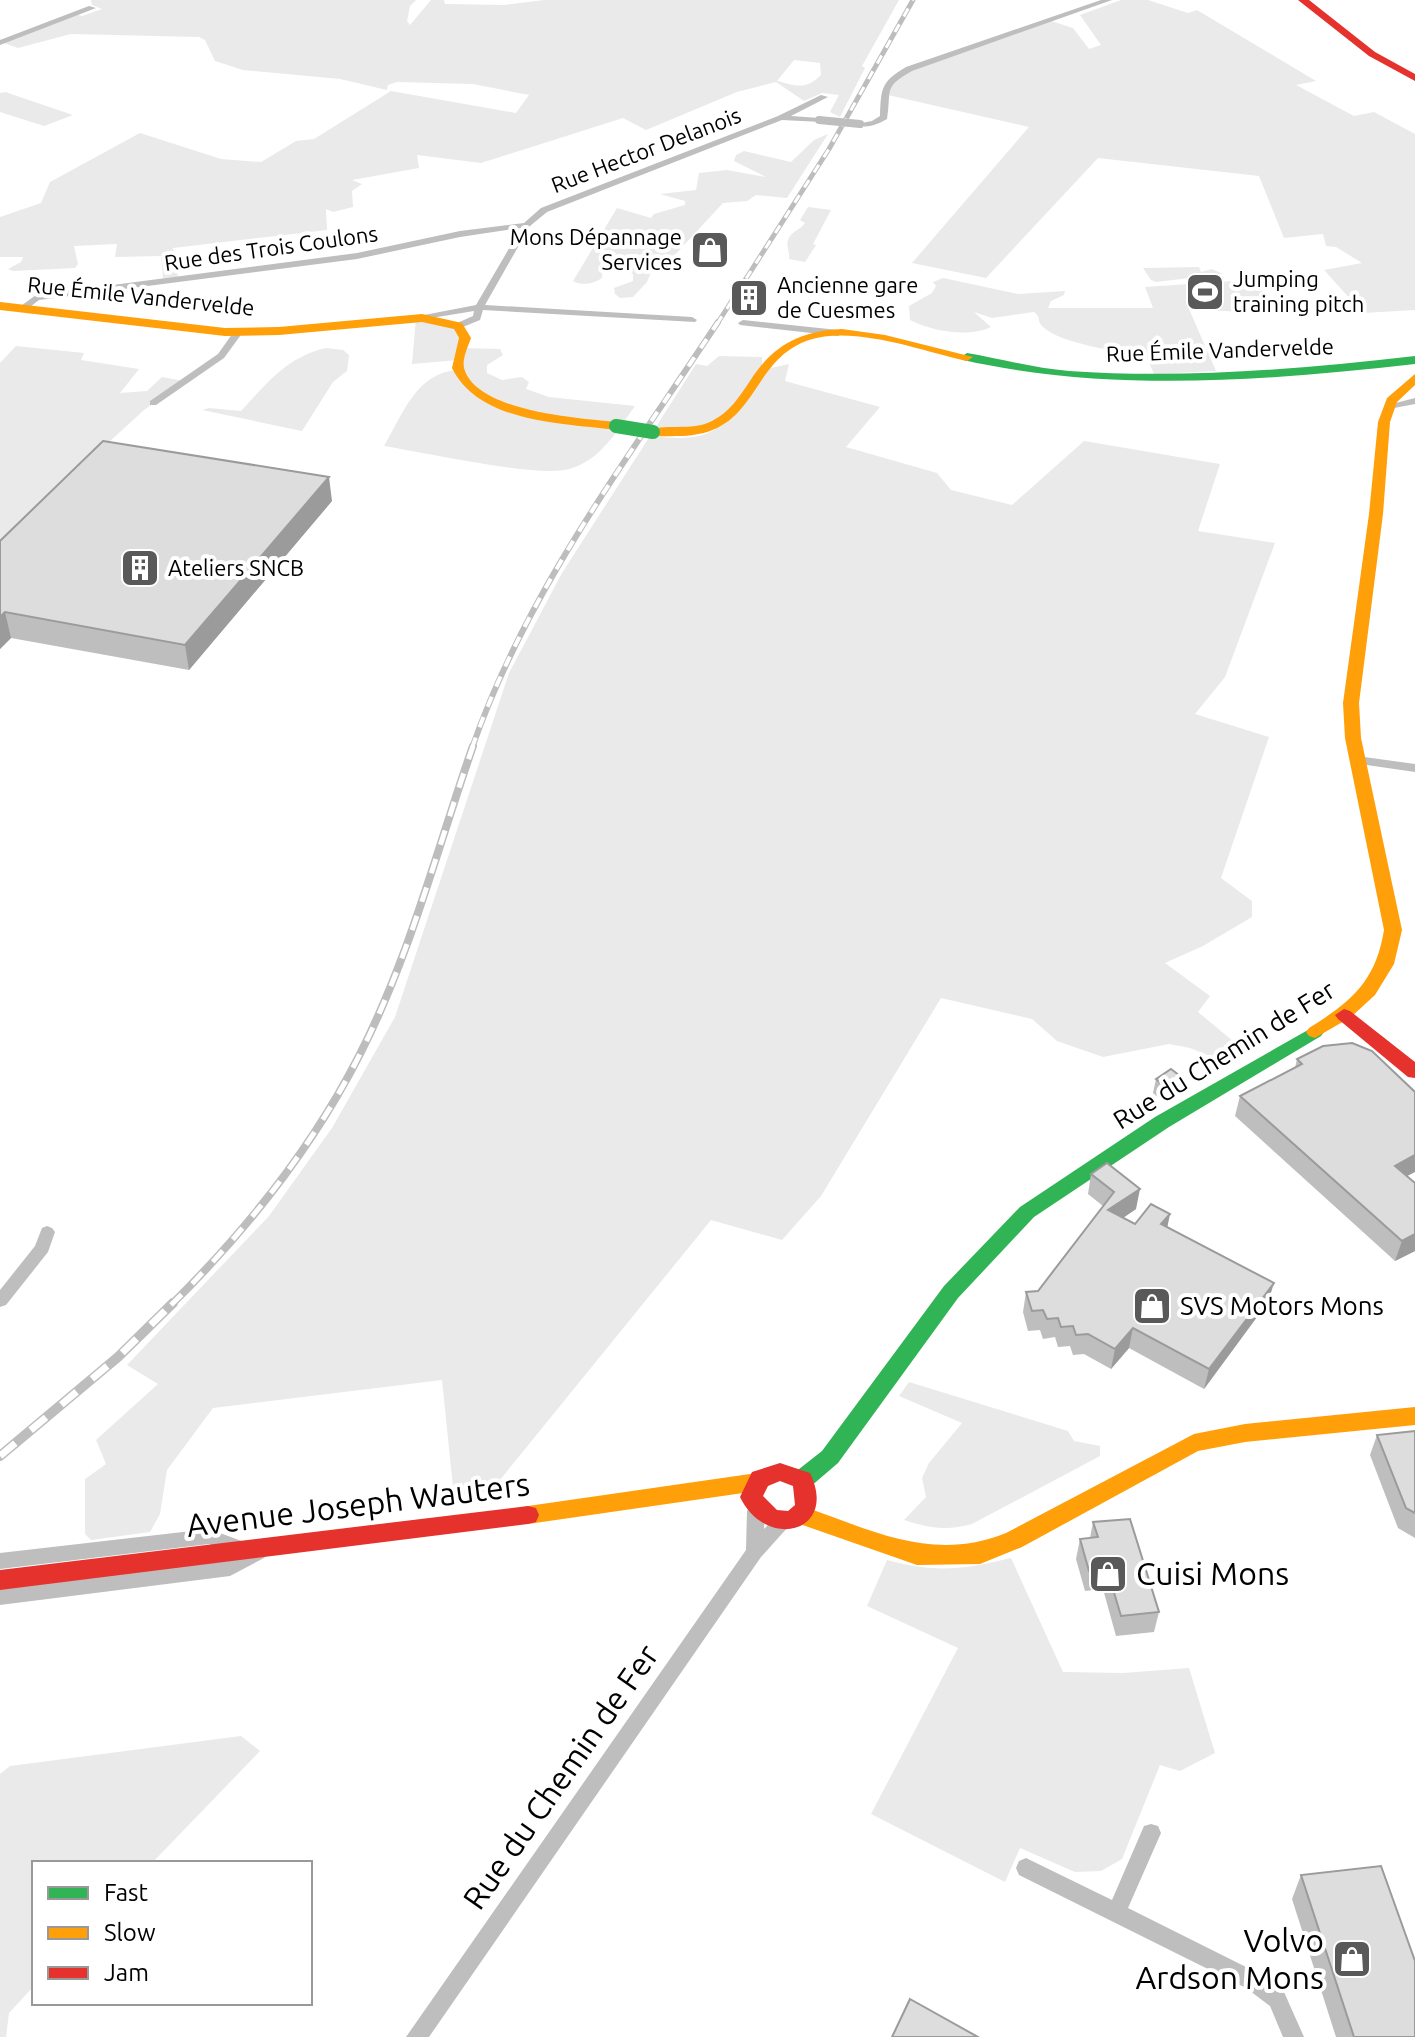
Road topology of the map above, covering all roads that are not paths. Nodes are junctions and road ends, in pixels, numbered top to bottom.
1 (1108, 0) edge
2 (1303, 0) edge
3 (92, 8) dead end
4 (0, 43) edge
5 (1415, 78) edge
6 (824, 97) dead end
7 (781, 118) junction
8 (527, 225) junction
9 (0, 306) edge
10 (23, 308) junction
11 (478, 312) junction
12 (692, 320) dead end
13 (743, 323) dead end
14 (460, 324) junction
15 (238, 332) junction
16 (838, 333) junction
17 (1415, 360) edge
18 (1390, 364) junction
19 (1341, 370) junction
20 (1364, 372) junction
21 (1415, 375) edge
22 (1415, 401) edge
23 (153, 403) dead end
24 (1390, 404) junction
25 (1357, 760) junction
26 (1415, 768) edge
27 (1344, 1015) junction
28 (1415, 1072) edge
29 (47, 1232) dead end
30 (0, 1301) edge
31 (1415, 1416) edge
32 (802, 1480) junction
33 (755, 1497) junction
34 (806, 1509) junction
35 (782, 1522) junction
36 (275, 1544) junction
37 (242, 1548) junction
38 (755, 1552) junction
39 (0, 1561) edge
40 (0, 1580) edge
41 (0, 1597) edge
42 (1151, 1833) dead end
43 (1026, 1868) dead end
44 (1116, 1913) junction
45 (416, 2037) edge
46 (1294, 2037) edge

1 - 7 street, bridge
2 - 5 main road
3 - 4 street
6 - 7 street, Rue Hector Delanois
7 - 8 street, Rue Hector Delanois
8 - 10 street, Rue des Trois Coulons
8 - 11 street, Rue Hector Delanois
9 - 10 main road, Rue Émile Vandervelde
10 - 15 main road, Rue Émile Vandervelde
11 - 12 street, Rue Émile Vandervelde
11 - 14 street, Rue Hector Delanois
11 - 14 street, Rue Émile Vandervelde
13 - 16 street, Rue Émile Vandervelde
14 - 15 main road, Rue Émile Vandervelde
14 - 16 main road, Rue Émile Vandervelde, bridge
15 - 23 street
16 - 19 main road, Rue Émile Vandervelde
17 - 18 main road, Rue Émile Vandervelde
18 - 19 main road, Rue Émile Vandervelde
18 - 21 main road
19 - 20 main road
20 - 21 main road
20 - 24 main road
21 - 24 main road
22 - 24 street
24 - 25 main road, Rue du Chemin de Fer
25 - 26 street
25 - 27 main road, Rue du Chemin de Fer
27 - 28 main road
27 - 32 main road, Rue du Chemin de Fer
29 - 30 street
31 - 34 main road
32 - 33 main road
32 - 34 main road
33 - 35 main road
33 - 36 main road, Avenue Joseph Wauters
33 - 38 street
34 - 35 main road
35 - 38 street, Rue du Chemin de Fer
36 - 37 main road, Avenue Joseph Wauters
36 - 41 street
37 - 39 street
37 - 40 main road, Avenue Joseph Wauters
38 - 45 street, Rue du Chemin de Fer
42 - 44 street
43 - 44 street
44 - 46 street

